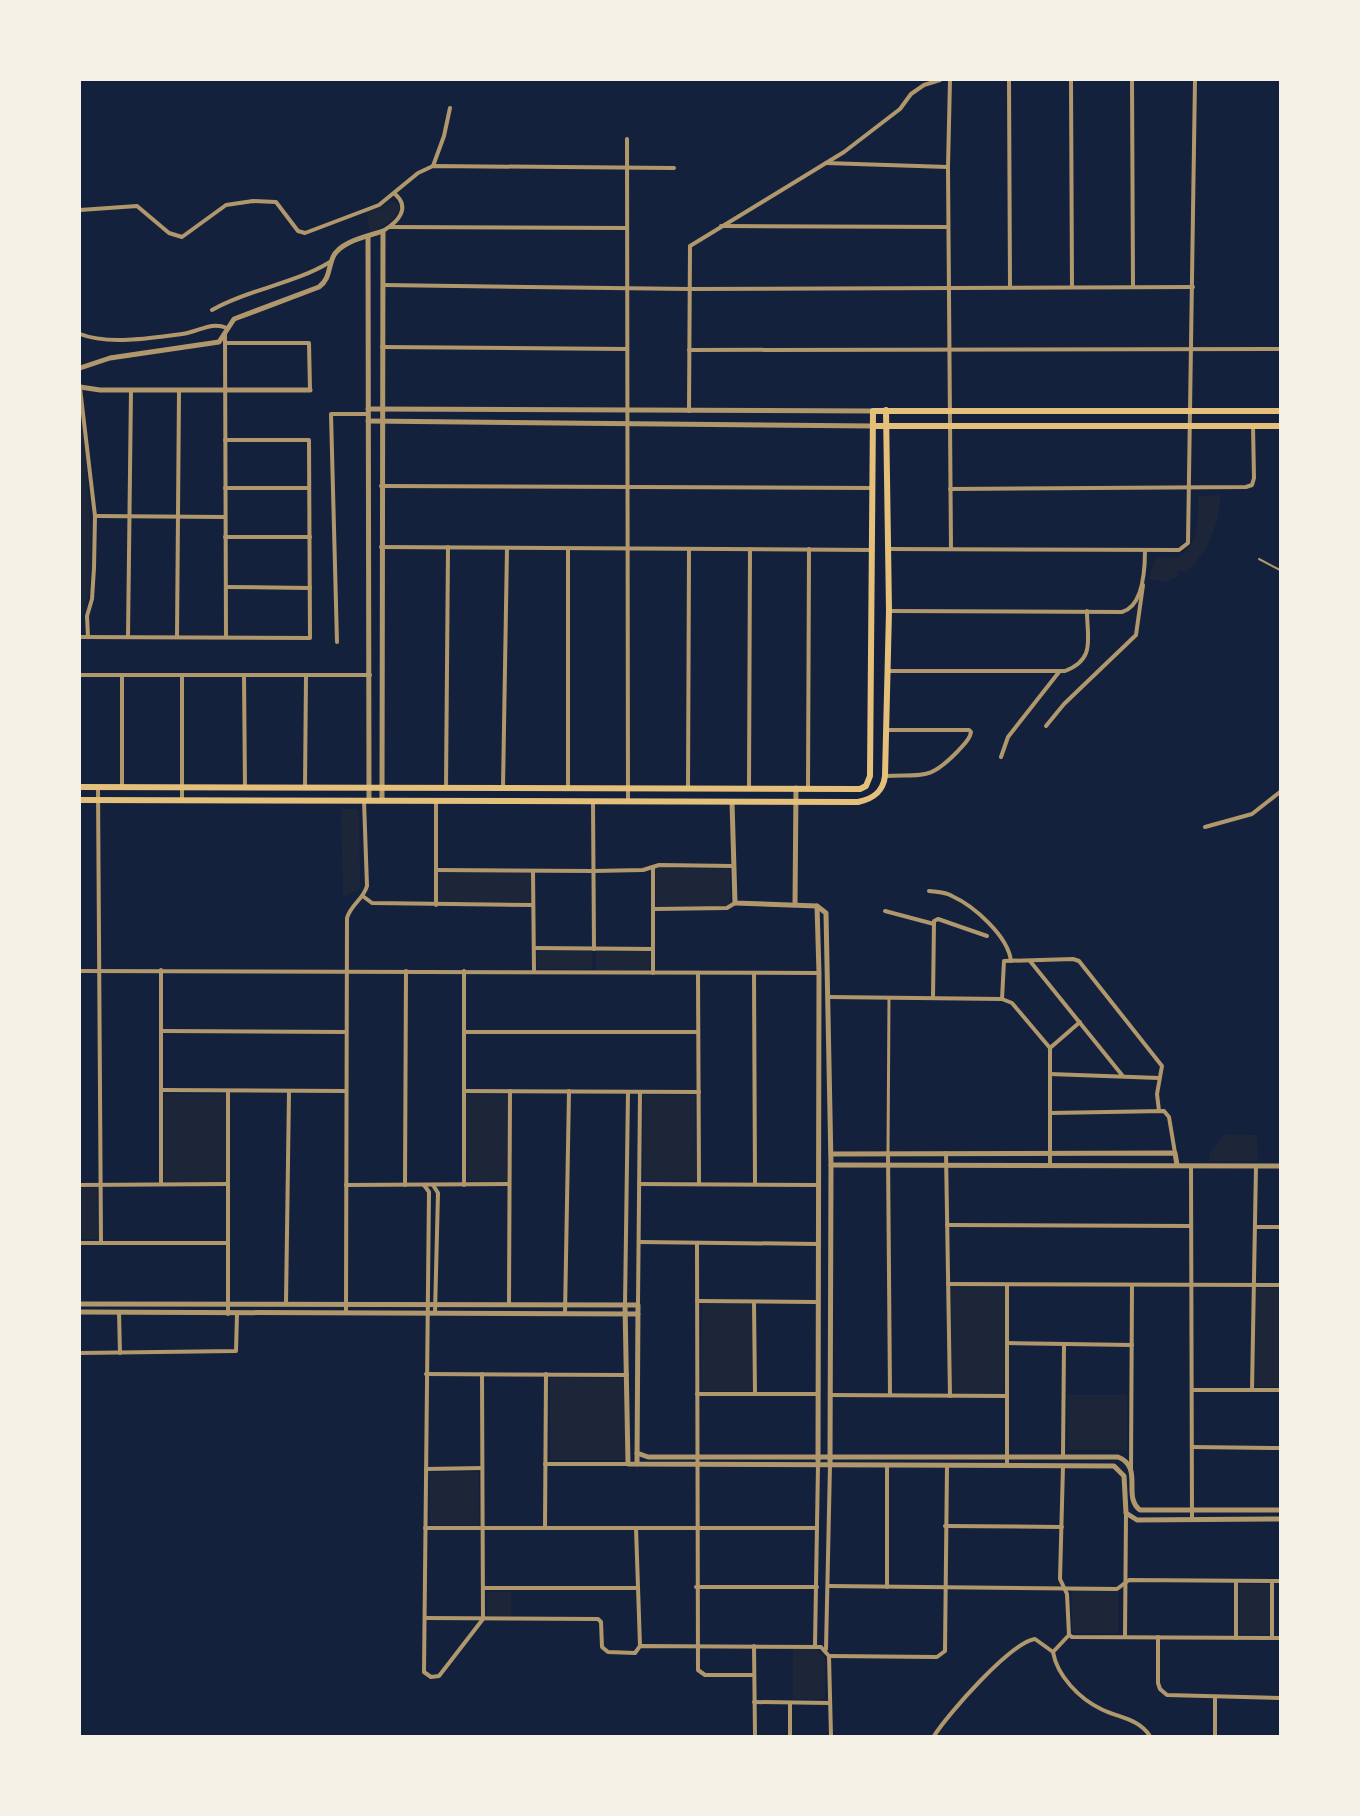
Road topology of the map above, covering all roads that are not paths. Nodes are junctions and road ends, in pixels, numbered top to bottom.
1 (940, 80) edge
2 (950, 80) edge
3 (1009, 80) edge
4 (1071, 80) edge
5 (1132, 80) edge
6 (1195, 80) edge
7 (450, 108) dead end
8 (627, 139) dead end
9 (824, 163) junction
10 (433, 166) junction
11 (627, 167) junction
12 (948, 167) junction
13 (674, 168) dead end
14 (395, 194) junction
15 (80, 210) edge
16 (721, 226) junction
17 (390, 227) junction
18 (948, 227) junction
19 (627, 228) junction
20 (383, 231) junction
21 (368, 237) junction
22 (332, 261) junction
23 (383, 285) junction
24 (1010, 287) junction
25 (1072, 287) junction
26 (1133, 287) junction
27 (1193, 287) junction
28 (627, 288) junction
29 (949, 288) junction
30 (690, 289) junction
31 (212, 310) dead end
32 (227, 328) junction
33 (80, 334) edge
34 (225, 335) junction
35 (225, 342) junction
36 (381, 347) junction
37 (627, 349) junction
38 (949, 349) junction
39 (1192, 349) junction
40 (1281, 349) edge
41 (689, 350) junction
42 (80, 368) edge
43 (80, 388) edge
44 (131, 390) junction
45 (310, 390) joint
46 (179, 391) junction
47 (225, 391) junction
48 (381, 409) junction
49 (886, 410) junction
50 (950, 410) junction
51 (629, 411) junction
52 (689, 411) junction
53 (873, 411) junction
54 (1191, 411) junction
55 (1281, 411) edge
56 (368, 415) junction
57 (382, 422) junction
58 (629, 424) junction
59 (1253, 425) junction
60 (873, 426) junction
61 (887, 426) junction
62 (950, 426) junction
63 (1191, 426) junction
64 (1281, 426) edge
65 (225, 440) junction
66 (381, 486) junction
67 (628, 486) junction
68 (225, 488) junction
69 (309, 488) junction
70 (872, 488) junction
71 (1190, 488) junction
72 (950, 489) junction
73 (95, 516) junction
74 (130, 516) junction
75 (178, 516) junction
76 (225, 517) junction
77 (225, 537) junction
78 (310, 537) junction
79 (381, 547) junction
80 (448, 547) junction
81 (507, 548) junction
82 (568, 549) junction
83 (689, 549) junction
84 (750, 549) junction
85 (809, 549) junction
86 (887, 549) junction
87 (951, 549) junction
88 (628, 550) junction
89 (872, 550) junction
90 (1145, 550) junction
91 (1259, 558) dead end
92 (1281, 570) edge
93 (1143, 581) junction
94 (226, 587) junction
95 (310, 588) junction
96 (889, 611) junction
97 (1087, 611) junction
98 (80, 637) edge
99 (88, 637) junction
100 (128, 637) junction
101 (177, 638) junction
102 (226, 638) junction
103 (337, 642) dead end
104 (888, 671) junction
105 (1060, 672) junction
106 (80, 675) edge
107 (122, 675) junction
108 (182, 675) junction
109 (244, 675) junction
110 (306, 675) junction
111 (370, 675) junction
112 (1046, 726) dead end
113 (886, 730) junction
114 (1001, 757) dead end
115 (885, 776) junction
116 (568, 787) junction
117 (80, 788) edge
118 (98, 788) junction
119 (122, 788) junction
120 (182, 788) junction
121 (245, 788) junction
122 (305, 788) junction
123 (369, 788) junction
124 (382, 788) junction
125 (446, 788) junction
126 (503, 788) junction
127 (628, 788) junction
128 (688, 788) junction
129 (749, 788) junction
130 (796, 788) junction
131 (808, 788) junction
132 (1281, 792) edge
133 (80, 800) edge
134 (98, 800) junction
135 (182, 800) junction
136 (366, 801) junction
137 (382, 801) junction
138 (436, 801) junction
139 (593, 801) junction
140 (628, 801) junction
141 (732, 802) junction
142 (796, 802) junction
143 (1205, 827) dead end
144 (733, 866) junction
145 (653, 868) junction
146 (436, 870) junction
147 (533, 871) junction
148 (593, 871) junction
149 (929, 891) dead end
150 (364, 897) junction
151 (735, 903) junction
152 (436, 904) junction
153 (533, 905) junction
154 (795, 905) junction
155 (817, 906) junction
156 (653, 909) junction
157 (885, 911) dead end
158 (934, 924) junction
159 (987, 936) dead end
160 (534, 948) junction
161 (653, 948) junction
162 (594, 949) junction
163 (1029, 960) junction
164 (1011, 961) junction
165 (98, 970) junction
166 (160, 970) junction
167 (80, 971) edge
168 (346, 971) junction
169 (406, 971) junction
170 (464, 971) junction
171 (534, 972) junction
172 (652, 973) junction
173 (698, 973) junction
174 (754, 973) junction
175 (819, 973) junction
176 (830, 997) junction
177 (889, 998) junction
178 (933, 998) junction
179 (1002, 999) junction
180 (1080, 1022) junction
181 (161, 1031) junction
182 (346, 1032) junction
183 (464, 1032) junction
184 (698, 1032) junction
185 (1050, 1048) junction
186 (1050, 1074) junction
187 (1122, 1075) junction
188 (1159, 1078) junction
189 (161, 1090) junction
190 (228, 1091) junction
191 (289, 1091) junction
192 (346, 1091) junction
193 (464, 1091) junction
194 (510, 1091) junction
195 (569, 1091) junction
196 (628, 1092) junction
197 (640, 1092) junction
198 (699, 1092) junction
199 (1159, 1111) junction
200 (1050, 1113) junction
201 (888, 1153) junction
202 (946, 1153) junction
203 (1050, 1153) junction
204 (1175, 1153) junction
205 (831, 1154) junction
206 (946, 1164) junction
207 (1050, 1164) junction
208 (831, 1165) junction
209 (888, 1165) junction
210 (1177, 1165) junction
211 (1191, 1165) junction
212 (1256, 1166) junction
213 (1281, 1166) edge
214 (161, 1184) junction
215 (228, 1184) junction
216 (509, 1184) junction
217 (639, 1184) junction
218 (699, 1184) junction
219 (755, 1184) junction
220 (80, 1185) edge
221 (100, 1185) junction
222 (346, 1185) junction
223 (405, 1185) junction
224 (424, 1185) junction
225 (432, 1185) junction
226 (464, 1185) junction
227 (818, 1185) junction
228 (947, 1225) junction
229 (1191, 1226) junction
230 (1255, 1227) junction
231 (1281, 1227) edge
232 (639, 1242) junction
233 (80, 1243) edge
234 (101, 1243) junction
235 (228, 1243) junction
236 (697, 1243) junction
237 (818, 1244) junction
238 (948, 1284) junction
239 (1191, 1284) junction
240 (1007, 1285) junction
241 (1132, 1285) junction
242 (1253, 1285) junction
243 (1281, 1285) edge
244 (697, 1301) junction
245 (754, 1302) junction
246 (816, 1302) junction
247 (80, 1304) edge
248 (286, 1304) junction
249 (346, 1304) junction
250 (426, 1304) junction
251 (435, 1304) junction
252 (509, 1304) junction
253 (565, 1304) junction
254 (228, 1305) junction
255 (625, 1305) junction
256 (638, 1305) junction
257 (80, 1312) edge
258 (120, 1312) junction
259 (426, 1313) junction
260 (435, 1313) junction
261 (228, 1314) junction
262 (237, 1314) junction
263 (346, 1314) junction
264 (565, 1314) junction
265 (625, 1314) junction
266 (638, 1314) junction
267 (1007, 1343) junction
268 (1064, 1344) junction
269 (1132, 1345) junction
270 (80, 1353) edge
271 (120, 1353) junction
272 (426, 1374) junction
273 (482, 1374) junction
274 (546, 1374) junction
275 (627, 1375) junction
276 (1192, 1390) junction
277 (1252, 1390) junction
278 (1281, 1390) edge
279 (697, 1394) junction
280 (755, 1394) junction
281 (817, 1394) junction
282 (830, 1395) junction
283 (890, 1395) junction
284 (950, 1396) junction
285 (1006, 1396) junction
286 (1192, 1447) junction
287 (1281, 1448) edge
288 (637, 1453) junction
289 (697, 1457) junction
290 (818, 1457) junction
291 (830, 1457) junction
292 (1007, 1457) junction
293 (1063, 1457) junction
294 (545, 1464) junction
295 (628, 1464) junction
296 (637, 1464) junction
297 (818, 1465) junction
298 (830, 1465) junction
299 (1063, 1465) junction
300 (697, 1466) junction
301 (888, 1466) junction
302 (946, 1466) junction
303 (1007, 1466) junction
304 (482, 1468) junction
305 (426, 1469) junction
306 (1131, 1469) junction
307 (1193, 1510) junction
308 (1281, 1510) edge
309 (1126, 1513) junction
310 (1192, 1519) junction
311 (1281, 1519) edge
312 (945, 1526) junction
313 (1062, 1527) junction
314 (425, 1528) junction
315 (482, 1528) junction
316 (545, 1528) junction
317 (636, 1528) junction
318 (697, 1528) junction
319 (817, 1528) junction
320 (1236, 1581) junction
321 (1272, 1581) junction
322 (1281, 1581) edge
323 (1124, 1584) junction
324 (829, 1586) junction
325 (696, 1587) junction
326 (817, 1587) junction
327 (887, 1587) junction
328 (947, 1587) junction
329 (483, 1588) junction
330 (637, 1588) junction
331 (1064, 1588) junction
332 (425, 1618) junction
333 (483, 1619) junction
334 (1068, 1635) junction
335 (1125, 1637) junction
336 (1158, 1637) junction
337 (1236, 1638) junction
338 (1272, 1638) junction
339 (1281, 1638) edge
340 (640, 1646) junction
341 (754, 1646) junction
342 (815, 1646) junction
343 (696, 1647) junction
344 (826, 1649) junction
345 (1053, 1652) junction
346 (829, 1656) junction
347 (754, 1675) junction
348 (1215, 1698) junction
349 (1281, 1698) edge
350 (754, 1702) junction
351 (790, 1703) junction
352 (830, 1703) junction
353 (754, 1737) edge
354 (790, 1737) edge
355 (831, 1737) edge
356 (934, 1737) edge
357 (1150, 1737) edge
358 (1215, 1737) edge

1 - 9 street
2 - 12 street
3 - 24 street
4 - 25 street
5 - 26 street
6 - 27 street
7 - 10 street
8 - 11 street
9 - 12 street
9 - 16 street
10 - 11 street
10 - 14 street
11 - 13 street
11 - 19 street
12 - 18 street
14 - 15 street
14 - 17 street
16 - 18 street
16 - 30 street
17 - 19 street
17 - 20 street
18 - 29 street
19 - 28 street
20 - 21 street
20 - 23 street
21 - 22 street
21 - 56 street
22 - 31 street
22 - 32 street
23 - 28 street
23 - 36 street
24 - 25 street
24 - 29 street
25 - 26 street
26 - 27 street
27 - 39 street
28 - 30 street
28 - 37 street
29 - 30 street
29 - 38 street
30 - 41 street
32 - 33 street
32 - 34 street
34 - 35 street
34 - 42 street
35 - 45 street
35 - 47 street
36 - 37 street
36 - 48 street
37 - 51 street
38 - 39 street
38 - 41 street
38 - 50 street
39 - 40 street
39 - 54 street
41 - 52 street
43 - 44 street
43 - 73 street
44 - 46 street
44 - 74 street
45 - 47 street
46 - 47 street
46 - 75 street
47 - 65 street
48 - 51 street
48 - 56 street
48 - 57 street
49 - 50 main road
49 - 53 main road
49 - 61 main road
50 - 54 main road
50 - 62 street
51 - 52 street
51 - 58 street
52 - 53 street
53 - 60 main road
54 - 55 main road
54 - 63 street
56 - 57 street
56 - 103 street
56 - 111 street
57 - 58 street
57 - 66 street
58 - 60 street
58 - 67 street
59 - 63 main road
59 - 64 main road
59 - 71 street
60 - 61 main road
60 - 70 main road
61 - 62 main road
61 - 86 main road
62 - 63 main road
62 - 72 street
63 - 71 street
65 - 68 street
65 - 69 street
66 - 67 street
66 - 79 street
67 - 70 street
67 - 88 street
68 - 69 street
68 - 76 street
69 - 78 street
70 - 89 main road
71 - 72 street
71 - 90 street
72 - 87 street
73 - 74 street
73 - 99 street
74 - 75 street
74 - 100 street
75 - 76 street
75 - 101 street
76 - 77 street
77 - 78 street
77 - 94 street
78 - 95 street
79 - 80 street
79 - 124 street
80 - 81 street
80 - 125 street
81 - 82 street
81 - 126 street
82 - 88 street
82 - 116 street
83 - 84 street
83 - 88 street
83 - 128 street
84 - 85 street
84 - 129 street
85 - 89 street
85 - 131 street
86 - 87 street
86 - 96 main road
87 - 90 street
88 - 127 street
89 - 131 main road
90 - 93 street
91 - 92 lane
93 - 97 street
93 - 112 street
94 - 95 street
94 - 102 street
95 - 102 street
96 - 97 street
96 - 104 main road
97 - 105 street
98 - 99 street
99 - 100 street
100 - 101 street
101 - 102 street
104 - 105 street
104 - 113 main road
105 - 114 street
106 - 107 street
107 - 108 street
107 - 119 street
108 - 109 street
108 - 120 street
109 - 110 street
109 - 121 street
110 - 111 street
110 - 122 street
111 - 123 street
113 - 115 main road
113 - 115 street
115 - 142 main road
116 - 126 main road
116 - 127 main road
117 - 118 main road
118 - 119 main road
118 - 134 street
119 - 120 main road
120 - 121 main road
120 - 135 street
121 - 122 main road
122 - 123 main road
123 - 124 main road
123 - 136 street
124 - 125 main road
124 - 137 street
125 - 126 main road
127 - 128 main road
127 - 140 street
128 - 129 main road
129 - 130 main road
130 - 131 main road
130 - 142 street
132 - 143 street
133 - 134 main road
134 - 135 main road
134 - 165 street
135 - 136 main road
136 - 137 main road
136 - 150 street
137 - 138 main road
138 - 139 main road
138 - 146 street
139 - 140 main road
139 - 148 street
140 - 141 main road
141 - 142 main road
141 - 144 street
142 - 154 street
144 - 145 street
144 - 151 street
145 - 148 street
145 - 156 street
146 - 147 street
146 - 152 street
147 - 148 street
147 - 153 street
148 - 162 street
149 - 164 street
150 - 152 street
150 - 168 street
151 - 154 street
151 - 156 street
152 - 153 street
153 - 160 street
154 - 155 street
155 - 175 street
155 - 176 street
156 - 161 street
157 - 158 street
158 - 159 street
158 - 178 street
160 - 162 street
160 - 171 street
161 - 162 street
161 - 172 street
163 - 164 street
163 - 180 street
163 - 188 street
164 - 179 street
165 - 166 street
165 - 167 street
165 - 221 street
166 - 168 street
166 - 181 street
168 - 169 street
168 - 182 street
169 - 170 street
169 - 223 street
170 - 171 street
170 - 183 street
171 - 172 street
172 - 173 street
173 - 174 street
173 - 184 street
174 - 175 street
174 - 219 street
175 - 227 street
176 - 177 street
176 - 205 street
177 - 178 street
177 - 201 street
178 - 179 street
179 - 185 street
180 - 185 street
180 - 187 street
181 - 182 street
181 - 189 street
182 - 192 street
183 - 184 street
183 - 193 street
184 - 198 street
185 - 186 street
186 - 187 street
186 - 200 street
187 - 188 street
188 - 199 street
189 - 190 street
189 - 214 street
190 - 191 street
190 - 215 street
191 - 192 street
191 - 248 street
192 - 222 street
193 - 194 street
193 - 226 street
194 - 195 street
194 - 216 street
195 - 196 street
195 - 253 street
196 - 197 street
196 - 255 street
197 - 198 street
197 - 217 street
198 - 218 street
199 - 200 street
199 - 204 street
200 - 203 street
201 - 202 street
201 - 205 street
201 - 209 street
202 - 203 street
202 - 206 street
203 - 204 street
203 - 207 street
204 - 210 street
205 - 208 street
206 - 207 street
206 - 209 street
206 - 228 street
207 - 210 street
208 - 209 street
208 - 282 street
209 - 283 street
210 - 211 street
211 - 212 street
211 - 229 street
212 - 213 street
212 - 230 street
214 - 215 street
214 - 221 street
215 - 235 street
216 - 226 street
216 - 252 street
217 - 218 street
217 - 232 street
218 - 219 street
219 - 227 street
220 - 221 street
221 - 234 street
222 - 223 street
222 - 249 street
223 - 224 street
224 - 225 street
224 - 250 street
225 - 226 street
225 - 251 street
227 - 237 street
228 - 229 street
228 - 238 street
229 - 239 street
230 - 231 street
230 - 242 street
232 - 236 street
232 - 256 street
233 - 234 street
234 - 235 street
235 - 254 street
236 - 237 street
236 - 244 street
237 - 246 street
238 - 240 street
238 - 284 street
239 - 241 street
239 - 242 street
239 - 276 street
240 - 241 street
240 - 267 street
241 - 269 street
242 - 243 street
242 - 277 street
244 - 245 street
244 - 279 street
245 - 246 street
245 - 280 street
246 - 281 street
247 - 254 street
248 - 249 street
248 - 254 street
249 - 250 street
249 - 263 street
250 - 251 street
250 - 259 street
251 - 252 street
251 - 260 street
252 - 253 street
253 - 255 street
253 - 264 street
254 - 261 street
255 - 256 street
255 - 265 street
256 - 266 street
257 - 258 street
258 - 261 street
258 - 271 street
259 - 260 street
259 - 263 street
259 - 272 street
260 - 264 street
261 - 262 street
262 - 263 street
262 - 271 street
264 - 265 street
265 - 266 street
265 - 275 street
266 - 288 street
267 - 268 street
267 - 285 street
268 - 269 street
268 - 293 street
269 - 306 street
270 - 271 street
272 - 273 street
272 - 305 street
273 - 274 street
273 - 304 street
274 - 275 street
274 - 294 street
275 - 295 street
276 - 277 street
276 - 286 street
277 - 278 street
279 - 280 street
279 - 289 street
280 - 281 street
281 - 290 street
282 - 283 street
282 - 291 street
283 - 284 street
284 - 285 street
285 - 292 street
286 - 287 street
286 - 307 street
288 - 289 street
288 - 296 street
289 - 290 street
289 - 300 street
290 - 291 street
290 - 297 street
291 - 292 street
291 - 298 street
292 - 293 street
292 - 303 street
293 - 306 street
294 - 295 street
294 - 316 street
295 - 296 street
296 - 300 street
297 - 298 street
297 - 300 street
297 - 319 street
298 - 301 street
298 - 324 street
299 - 303 street
299 - 309 street
299 - 313 street
300 - 318 street
301 - 302 street
301 - 327 street
302 - 303 street
302 - 312 street
304 - 305 street
304 - 315 street
305 - 314 street
306 - 307 street
307 - 308 street
307 - 310 street
309 - 310 street
309 - 323 street
310 - 311 street
312 - 313 street
312 - 328 street
313 - 331 street
314 - 315 street
314 - 332 street
315 - 316 street
315 - 329 street
316 - 317 street
317 - 318 street
317 - 330 street
318 - 319 street
318 - 325 street
319 - 326 street
320 - 321 street
320 - 323 street
320 - 337 street
321 - 322 street
321 - 338 street
323 - 331 street
323 - 335 street
324 - 327 street
324 - 344 street
325 - 326 street
325 - 343 street
326 - 342 street
327 - 328 street
328 - 331 street
328 - 346 street
329 - 330 street
329 - 333 street
330 - 340 street
331 - 334 street
332 - 333 street
332 - 333 street
333 - 340 street
334 - 335 street
334 - 345 street
335 - 336 street
336 - 337 street
336 - 348 street
337 - 338 street
338 - 339 street
340 - 343 street
341 - 342 street
341 - 343 street
341 - 347 street
342 - 344 street
343 - 347 street
344 - 346 street
345 - 356 street
345 - 357 street
346 - 352 street
347 - 350 street
348 - 349 street
348 - 358 street
350 - 351 street
350 - 353 street
351 - 352 street
351 - 354 street
352 - 355 street

